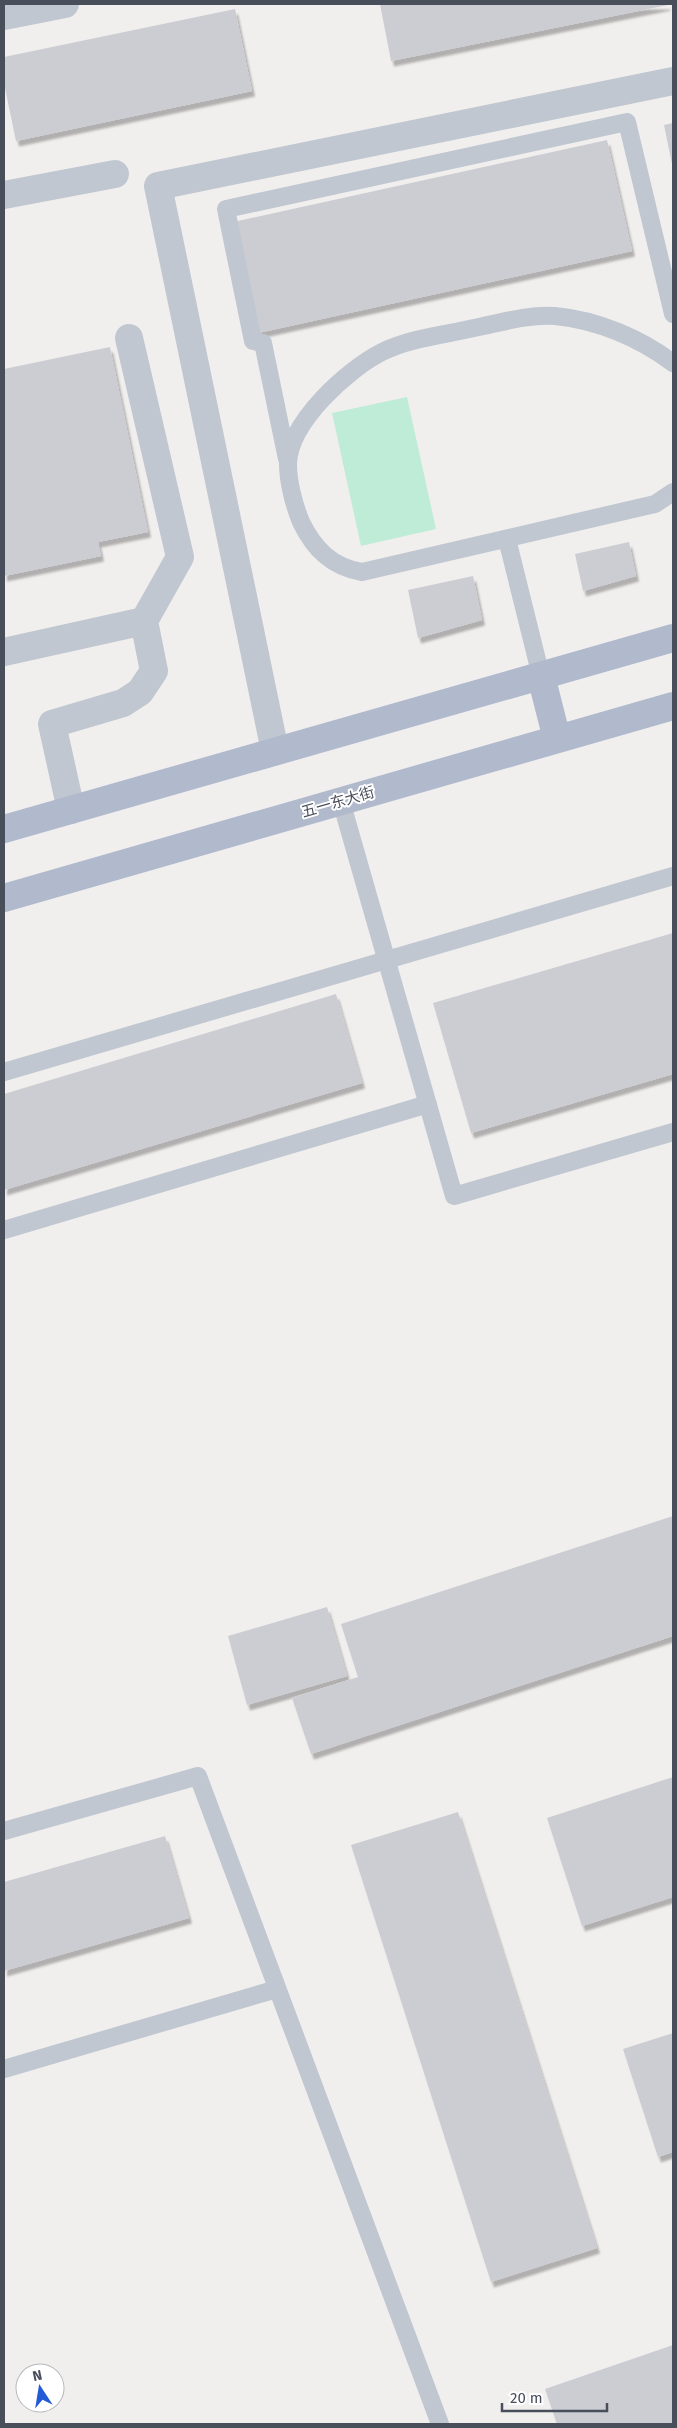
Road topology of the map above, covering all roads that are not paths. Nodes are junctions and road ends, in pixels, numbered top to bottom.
1 (65, 4) edge
2 (4, 16) edge
3 (673, 81) edge
4 (115, 174) dead end
5 (4, 195) edge
6 (673, 314) edge
7 (129, 338) dead end
8 (673, 363) edge
9 (288, 463) junction
10 (673, 492) edge
11 (507, 538) junction
12 (144, 621) junction
13 (673, 638) edge
14 (4, 652) edge
15 (541, 676) junction
16 (673, 706) edge
17 (558, 739) junction
18 (275, 751) junction
19 (340, 801) junction
20 (71, 810) junction
21 (4, 827) edge
22 (673, 876) edge
23 (4, 898) edge
24 (386, 960) junction
25 (4, 1072) edge
26 (428, 1104) junction
27 (673, 1132) edge
28 (4, 1230) edge
29 (4, 1830) edge
30 (277, 1989) junction
31 (4, 2069) edge
32 (440, 2424) edge

1 - 2 street
3 - 18 street
4 - 5 street
6 - 9 lane
7 - 12 street
8 - 9 lane
9 - 11 lane
10 - 11 lane
11 - 15 lane
12 - 14 street
12 - 20 street
13 - 15 main road
15 - 17 main road
15 - 18 main road
16 - 17 main road, 五一东大街
17 - 19 main road, 五一东大街
18 - 20 main road
19 - 23 main road, 五一东大街
19 - 24 lane
20 - 21 main road
22 - 24 lane
24 - 25 lane
24 - 26 lane
26 - 27 lane
26 - 28 lane
29 - 30 lane
30 - 31 lane
30 - 32 lane

